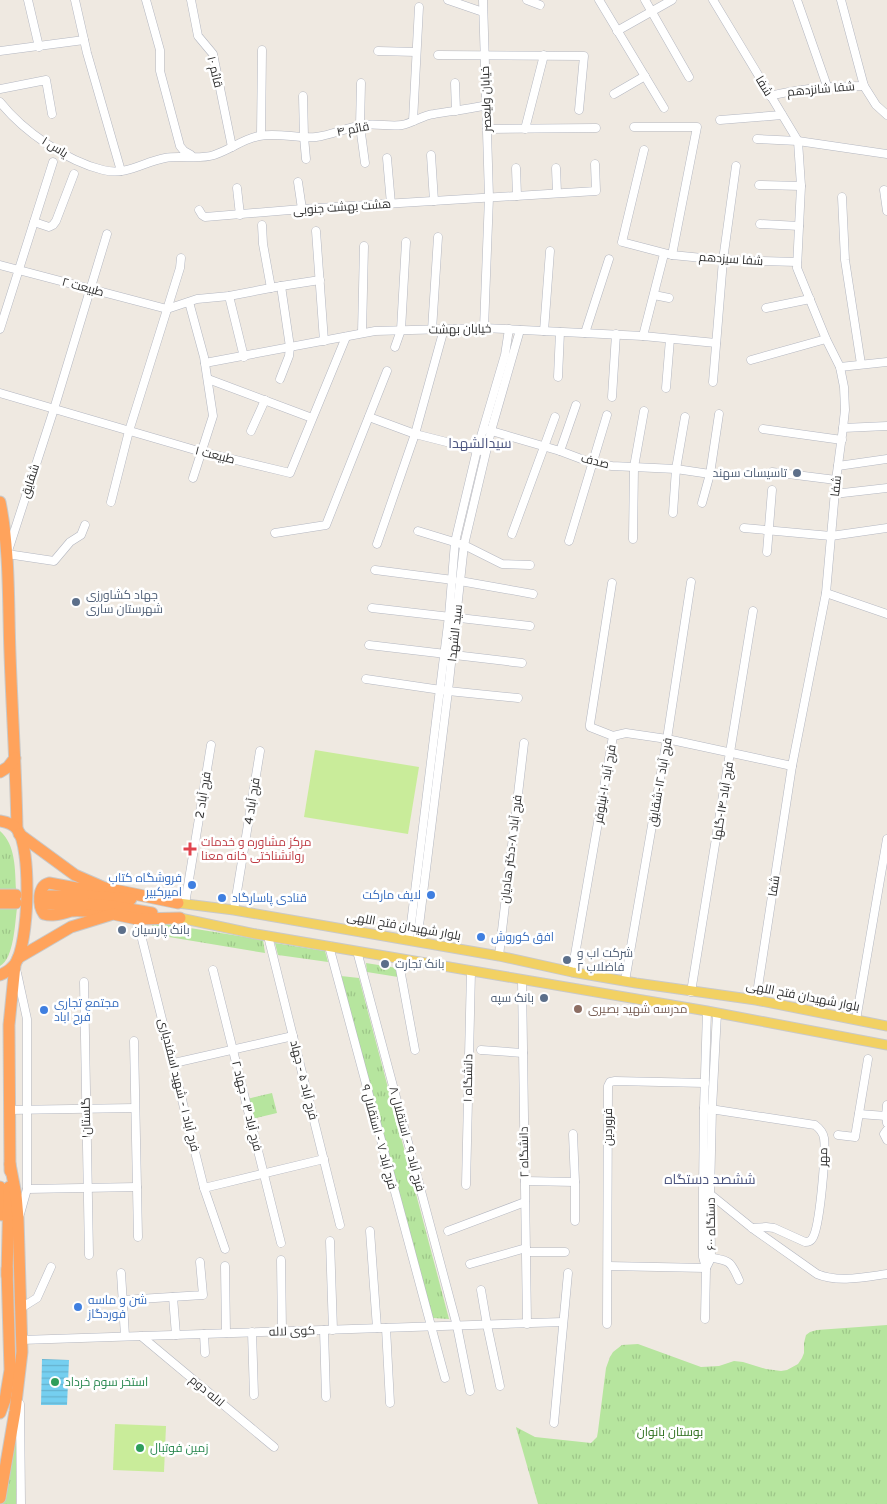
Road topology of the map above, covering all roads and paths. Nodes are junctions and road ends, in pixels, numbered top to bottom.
1 (28, 0) edge
2 (75, 0) edge
3 (146, 0) edge
4 (191, 0) edge
5 (448, 0) edge
6 (483, 0) edge
7 (527, 0) edge
8 (599, 0) edge
9 (645, 0) edge
10 (672, 0) edge
11 (713, 0) edge
12 (797, 0) edge
13 (841, 0) edge
14 (540, 5) dead end
15 (419, 7) dead end
16 (483, 12) junction
17 (651, 12) junction
18 (617, 32) junction
19 (84, 40) junction
20 (39, 46) junction
21 (262, 50) dead end
22 (0, 51) edge
23 (378, 51) dead end
24 (416, 52) junction
25 (438, 54) dead end
26 (544, 55) junction
27 (484, 56) junction
28 (645, 76) junction
29 (689, 77) dead end
30 (361, 83) dead end
31 (455, 83) dead end
32 (827, 86) junction
33 (864, 86) junction
34 (0, 88) edge
35 (614, 94) dead end
36 (303, 96) dead end
37 (770, 96) junction
38 (0, 102) edge
39 (486, 105) junction
40 (664, 108) dead end
41 (579, 110) dead end
42 (456, 111) junction
43 (52, 114) dead end
44 (782, 115) junction
45 (887, 115) edge
46 (720, 120) dead end
47 (414, 121) junction
48 (360, 126) junction
49 (634, 127) dead end
50 (596, 128) dead end
51 (487, 129) junction
52 (525, 129) junction
53 (261, 135) junction
54 (304, 137) junction
55 (757, 138) dead end
56 (798, 141) junction
57 (232, 147) junction
58 (644, 150) dead end
59 (887, 154) edge
60 (431, 155) dead end
61 (193, 157) junction
62 (387, 158) dead end
63 (306, 159) dead end
64 (53, 162) dead end
65 (365, 162) dead end
66 (595, 164) dead end
67 (736, 166) dead end
68 (516, 168) dead end
69 (556, 168) dead end
70 (121, 171) junction
71 (74, 174) dead end
72 (298, 182) dead end
73 (759, 185) dead end
74 (801, 186) junction
75 (237, 188) dead end
76 (884, 190) dead end
77 (557, 193) junction
78 (517, 196) junction
79 (490, 197) junction
80 (842, 197) dead end
81 (434, 201) junction
82 (391, 204) junction
83 (302, 209) junction
84 (199, 210) dead end
85 (887, 210) edge
86 (240, 215) junction
87 (34, 222) junction
88 (760, 224) dead end
89 (262, 225) dead end
90 (799, 226) junction
91 (316, 232) dead end
92 (108, 234) dead end
93 (438, 237) dead end
94 (406, 242) dead end
95 (364, 246) dead end
96 (550, 251) dead end
97 (668, 255) junction
98 (181, 258) dead end
99 (609, 258) dead end
100 (723, 260) junction
101 (797, 262) junction
102 (0, 265) edge
103 (18, 270) junction
104 (320, 280) junction
105 (281, 286) junction
106 (271, 288) junction
107 (90, 289) junction
108 (654, 294) junction
109 (230, 296) junction
110 (669, 298) dead end
111 (810, 299) junction
112 (189, 302) junction
113 (766, 308) dead end
114 (167, 309) junction
115 (0, 328) edge
116 (484, 328) junction
117 (444, 329) junction
118 (509, 329) junction
119 (401, 330) junction
120 (432, 330) junction
121 (520, 330) junction
122 (544, 331) junction
123 (560, 332) junction
124 (362, 333) junction
125 (585, 333) junction
126 (616, 334) junction
127 (643, 336) junction
128 (346, 337) junction
129 (670, 338) junction
130 (826, 338) junction
131 (324, 341) junction
132 (716, 343) junction
133 (395, 346) dead end
134 (290, 347) junction
135 (244, 357) junction
136 (751, 360) dead end
137 (887, 362) edge
138 (206, 363) junction
139 (861, 364) junction
140 (840, 367) junction
141 (387, 371) dead end
142 (558, 377) dead end
143 (208, 379) junction
144 (280, 379) dead end
145 (713, 382) dead end
146 (666, 388) dead end
147 (0, 393) edge
148 (612, 397) dead end
149 (265, 400) junction
150 (576, 405) dead end
151 (54, 409) junction
152 (644, 411) dead end
153 (719, 414) dead end
154 (607, 415) dead end
155 (369, 417) junction
156 (555, 417) dead end
157 (685, 417) dead end
158 (312, 418) junction
159 (887, 426) edge
160 (843, 428) junction
161 (763, 429) dead end
162 (487, 430) junction
163 (129, 431) junction
164 (251, 431) dead end
165 (415, 434) junction
166 (842, 440) junction
167 (544, 446) junction
168 (477, 450) junction
169 (560, 451) junction
170 (202, 452) junction
171 (486, 452) junction
172 (887, 459) edge
173 (592, 463) junction
174 (838, 466) junction
175 (634, 467) junction
176 (676, 469) junction
177 (772, 472) dead end
178 (710, 474) junction
179 (192, 478) dead end
180 (836, 480) junction
181 (887, 488) edge
182 (772, 490) dead end
183 (834, 494) junction
184 (0, 502) edge
185 (111, 502) dead end
186 (702, 503) dead end
187 (673, 513) dead end
188 (85, 524) dead end
189 (744, 528) dead end
190 (887, 528) edge
191 (768, 530) junction
192 (418, 531) dead end
193 (275, 533) dead end
194 (512, 534) dead end
195 (831, 536) junction
196 (632, 539) dead end
197 (569, 541) dead end
198 (455, 542) junction
199 (377, 544) dead end
200 (464, 545) junction
201 (767, 552) dead end
202 (7, 554) junction
203 (530, 565) dead end
204 (375, 570) dead end
205 (456, 580) junction
206 (691, 582) dead end
207 (612, 583) dead end
208 (826, 592) junction
209 (533, 594) dead end
210 (372, 608) dead end
211 (753, 611) dead end
212 (887, 614) edge
213 (453, 617) junction
214 (530, 626) dead end
215 (369, 645) dead end
216 (448, 654) junction
217 (522, 663) dead end
218 (366, 679) dead end
219 (444, 690) junction
220 (518, 698) dead end
221 (434, 734) junction
222 (443, 734) junction
223 (614, 736) junction
224 (668, 739) junction
225 (524, 742) dead end
226 (211, 745) dead end
227 (260, 751) dead end
228 (730, 753) junction
229 (15, 758) junction
230 (792, 766) junction
231 (0, 772) edge
232 (0, 821) edge
233 (18, 831) junction
234 (887, 839) edge
235 (106, 888) junction
236 (0, 895) edge
237 (0, 903) edge
238 (181, 903) junction
239 (234, 910) junction
240 (113, 914) junction
241 (180, 918) junction
242 (137, 919) junction
243 (415, 924) junction
244 (268, 936) junction
245 (413, 941) junction
246 (329, 946) junction
247 (357, 951) junction
248 (499, 956) junction
249 (398, 958) junction
250 (17, 961) junction
251 (214, 970) dead end
252 (471, 971) junction
253 (572, 972) junction
254 (0, 975) edge
255 (522, 980) junction
256 (625, 981) junction
257 (84, 982) dead end
258 (691, 992) junction
259 (756, 1000) junction
260 (707, 1011) junction
261 (0, 1012) edge
262 (717, 1013) junction
263 (856, 1020) junction
264 (9, 1025) junction
265 (887, 1026) edge
266 (293, 1036) junction
267 (134, 1041) dead end
268 (887, 1045) edge
269 (233, 1050) junction
270 (414, 1050) dead end
271 (481, 1050) dead end
272 (523, 1053) junction
273 (868, 1059) dead end
274 (174, 1063) junction
275 (704, 1083) junction
276 (887, 1105) edge
277 (135, 1108) junction
278 (704, 1108) junction
279 (86, 1109) junction
280 (712, 1109) junction
281 (9, 1110) junction
282 (27, 1110) junction
283 (859, 1114) junction
284 (886, 1119) edge
285 (887, 1130) edge
286 (573, 1134) dead end
287 (838, 1135) dead end
288 (887, 1140) edge
289 (324, 1159) junction
290 (10, 1164) junction
291 (264, 1174) junction
292 (525, 1182) junction
293 (575, 1182) junction
294 (466, 1185) dead end
295 (0, 1186) edge
296 (137, 1187) junction
297 (88, 1188) junction
298 (204, 1188) junction
299 (27, 1189) junction
300 (707, 1193) junction
301 (525, 1202) junction
302 (18, 1218) junction
303 (575, 1221) dead end
304 (340, 1225) dead end
305 (752, 1228) junction
306 (370, 1231) dead end
307 (448, 1231) dead end
308 (138, 1237) dead end
309 (330, 1241) dead end
310 (281, 1243) dead end
311 (225, 1249) dead end
312 (526, 1250) junction
313 (565, 1252) dead end
314 (89, 1255) dead end
315 (707, 1257) junction
316 (280, 1260) dead end
317 (200, 1262) dead end
318 (470, 1264) dead end
319 (225, 1266) dead end
320 (608, 1266) junction
321 (51, 1267) dead end
322 (706, 1268) junction
323 (121, 1273) dead end
324 (568, 1273) dead end
325 (887, 1274) edge
326 (7, 1276) junction
327 (739, 1280) dead end
328 (481, 1290) dead end
329 (173, 1297) junction
330 (123, 1300) junction
331 (21, 1308) junction
332 (705, 1319) dead end
333 (563, 1322) junction
334 (526, 1324) junction
335 (607, 1324) dead end
336 (487, 1325) junction
337 (457, 1326) junction
338 (430, 1327) junction
339 (377, 1328) junction
340 (386, 1328) junction
341 (324, 1330) junction
342 (334, 1330) junction
343 (282, 1331) junction
344 (252, 1332) junction
345 (226, 1333) junction
346 (204, 1334) junction
347 (176, 1335) junction
348 (125, 1336) junction
349 (141, 1336) junction
350 (22, 1340) junction
351 (204, 1353) dead end
352 (20, 1374) junction
353 (444, 1378) dead end
354 (500, 1386) dead end
355 (470, 1391) dead end
356 (254, 1395) dead end
357 (326, 1397) dead end
358 (390, 1403) dead end
359 (0, 1413) edge
360 (554, 1423) dead end
361 (274, 1447) dead end
362 (0, 1498) edge
363 (21, 1504) edge

1 - 20 street
2 - 19 street
3 - 61 street
4 - 57 street, قائم ۱۰
5 - 16 street
6 - 16 street, خیابان ولیعصر
7 - 14 street
8 - 18 street
9 - 17 street
10 - 17 street
11 - 37 street, شفا
12 - 32 street
13 - 33 street
15 - 24 street
16 - 27 street, خیابان ولیعصر
17 - 18 street
17 - 29 street
18 - 28 street
19 - 20 street
19 - 70 street
20 - 22 street
21 - 53 street
23 - 24 street
24 - 47 street
25 - 27 street
26 - 27 street
26 - 41 street
26 - 52 street
27 - 39 street, خیابان ولیعصر
28 - 35 street
28 - 40 street
30 - 48 street
31 - 42 street
32 - 33 street, شفا شانزدهم
32 - 37 street, شفا شانزدهم
33 - 45 street, شفا شانزدهم
34 - 43 street
36 - 54 street
37 - 44 street, شفا
38 - 70 street, یاس ۱
39 - 42 street, قائم ۴
39 - 51 street, خیابان ولیعصر
42 - 47 street, قائم ۴
44 - 46 street
44 - 56 street, شفا
47 - 48 street, قائم ۴
48 - 54 street, قائم ۴
48 - 65 street
49 - 97 street
50 - 52 street
51 - 52 street
51 - 79 street, خیابان ولیعصر
53 - 54 street, قائم ۴
53 - 57 street, قائم ۴
54 - 63 street
55 - 56 street
56 - 59 street
56 - 74 street, شفا
57 - 61 street, قائم ۴
58 - 97 street, شفا سیزدهم
60 - 81 street
61 - 70 street, قائم ۴
62 - 82 street
64 - 87 street
66 - 77 street, هشت بهشت جنوبی
67 - 100 street
68 - 78 street
69 - 77 street
71 - 87 street
72 - 83 street
73 - 74 street
74 - 90 street, شفا
75 - 86 street
76 - 85 street
77 - 78 street, هشت بهشت جنوبی
78 - 79 street, هشت بهشت جنوبی
79 - 81 street, هشت بهشت جنوبی
79 - 116 street, خیابان ولیعصر
80 - 139 street
81 - 82 street, هشت بهشت جنوبی
82 - 83 street, هشت بهشت جنوبی
83 - 86 street, هشت بهشت جنوبی
84 - 86 street, هشت بهشت جنوبی
87 - 103 street
88 - 90 street
89 - 106 street
90 - 101 street, شفا
91 - 104 street
92 - 107 street, شقایق
93 - 120 street
94 - 119 street
95 - 124 street
96 - 122 street
97 - 100 street, شفا سیزدهم
97 - 108 street
98 - 114 street
99 - 125 street
100 - 101 street, شفا سیزدهم
100 - 132 street
101 - 111 street, شفا
102 - 103 street, طبیعت ۲
103 - 107 street, طبیعت ۲
103 - 115 street
104 - 105 street
104 - 131 street
105 - 106 street
105 - 134 street
106 - 109 street
107 - 114 street, طبیعت ۲
107 - 151 street, شقایق
108 - 110 street
108 - 127 street
109 - 112 street
109 - 135 street
111 - 113 street
111 - 130 street, شفا
112 - 114 street
112 - 138 street
114 - 163 street
116 - 117 street, خیابان بهشت
116 - 118 street, خیابان بهشت
117 - 120 street, خیابان بهشت
117 - 165 street
118 - 121 street, خیابان بهشت
118 - 162 street, سید الشهدا
119 - 120 street, خیابان بهشت
119 - 124 street, خیابان بهشت
119 - 133 street
121 - 122 street, خیابان بهشت
121 - 162 street, سید الشهدا
122 - 123 street, خیابان بهشت
123 - 125 street, خیابان بهشت
123 - 142 street
124 - 128 street, خیابان بهشت
125 - 126 street, خیابان بهشت
126 - 127 street, خیابان بهشت
126 - 148 street
127 - 129 street, خیابان بهشت
128 - 131 street, خیابان بهشت
128 - 158 street, طبیعت ۱
129 - 132 street, خیابان بهشت
129 - 146 street
130 - 136 street
130 - 140 street, شفا
131 - 134 street, خیابان بهشت
132 - 145 street
134 - 135 street, خیابان بهشت
134 - 144 street
135 - 138 street, خیابان بهشت
137 - 139 street
138 - 143 street
139 - 140 street
140 - 160 street, شفا
141 - 155 street
143 - 149 street
143 - 170 street
147 - 151 street, طبیعت ۱
149 - 158 street
149 - 164 street
150 - 169 street
151 - 163 street, طبیعت ۱
151 - 202 street, شقایق
152 - 175 street
153 - 178 street
154 - 173 street
155 - 165 street
155 - 193 street
156 - 167 street
157 - 176 street
158 - 170 street, طبیعت ۱
159 - 160 street
160 - 166 street, شفا
161 - 166 street
162 - 167 street, صدف
162 - 168 street, سید الشهدا
162 - 171 street, سید الشهدا
163 - 170 street, طبیعت ۱
163 - 185 street
165 - 168 street
165 - 199 street
166 - 174 street, شفا
167 - 169 street, صدف
167 - 194 street
168 - 171 street
168 - 198 street, سید الشهدا
169 - 173 street, صدف
170 - 179 street
171 - 200 street, سید الشهدا
172 - 174 street
173 - 175 street, صدف
173 - 197 street
174 - 180 street, شفا
175 - 176 street, صدف
175 - 196 street
176 - 178 street, صدف
176 - 187 street
177 - 180 street
178 - 186 street
180 - 183 street, شفا
181 - 183 street
182 - 191 street
183 - 195 street, شفا
184 - 202 highway
188 - 202 street
189 - 191 street
190 - 195 street
191 - 195 street
191 - 201 street
192 - 198 street
195 - 208 street, شفا
198 - 200 street
198 - 205 street, سید الشهدا
200 - 203 street
200 - 205 street, سید الشهدا
202 - 229 highway
204 - 205 street
205 - 209 street
205 - 213 street, سید الشهدا
206 - 224 street, فرح آباد ۱۲-شقایق
207 - 223 street, فرح آباد ۱۰-نیلوفر
208 - 212 street
208 - 230 street, شفا
210 - 213 street
211 - 228 street, فرح آباد ۱۴-گلها
213 - 214 street
213 - 216 street, سید الشهدا
215 - 216 street
216 - 217 street
216 - 219 street, سید الشهدا
218 - 219 street
219 - 220 street
219 - 221 street, سید الشهدا
219 - 222 street, سید الشهدا
221 - 222 street
221 - 243 street, سید الشهدا
222 - 243 street, سید الشهدا
223 - 224 street
223 - 253 street, فرح آباد ۱۰-نیلوفر
224 - 228 street
224 - 256 street, فرح آباد ۱۲-شقایق
225 - 248 street, فرح آباد ۸-دکتر هادیان
226 - 238 street, فرح آباد 2
227 - 239 street, فرح آباد 4
228 - 230 street
228 - 258 street, فرح آباد ۱۴-گلها
229 - 231 highway
229 - 233 highway
230 - 259 street, شفا
232 - 233 highway, بلوار شهیدان فتح اللهی
233 - 235 highway, بلوار شهیدان فتح اللهی
233 - 250 highway
234 - 263 street
235 - 238 highway, بلوار شهیدان فتح اللهی
235 - 240 highway
236 - 237 highway
238 - 239 main road, بلوار شهیدان فتح اللهی
238 - 241 highway
239 - 245 main road, بلوار شهیدان فتح اللهی
240 - 242 highway
240 - 250 highway
241 - 242 highway
241 - 244 main road
242 - 274 street, فرح آباد ۱ - شهید اسفندیاری
243 - 245 street, سید الشهدا
244 - 246 main road
244 - 266 street, فرح آباد ۵ - جهاد
245 - 248 main road, بلوار شهیدان فتح اللهی
246 - 247 main road
246 - 338 street, فرح آباد ۷ - استقلال ۹
247 - 249 main road
247 - 337 street, فرح آباد ۹ - استقلال ۸
248 - 253 main road, بلوار شهیدان فتح اللهی
249 - 252 main road
249 - 270 street
250 - 254 highway
250 - 264 highway
250 - 282 street
251 - 269 street, فرح آباد ۳ - جهاد ۲
252 - 255 main road
252 - 294 street, دانشگاه ۱
253 - 256 main road, بلوار شهیدان فتح اللهی
255 - 260 main road
255 - 272 street, دانشگاه ۲
256 - 258 main road, بلوار شهیدان فتح اللهی
257 - 279 street, گلستان۱
258 - 259 main road, بلوار شهیدان فتح اللهی
259 - 263 main road, بلوار شهیدان فتح اللهی
260 - 262 main road
260 - 275 street, ۶۰۰ دستگاه
261 - 264 highway
262 - 268 main road
262 - 280 street, ۶۰۰ دستگاه
263 - 265 main road, بلوار شهیدان فتح اللهی
264 - 281 highway
266 - 269 street
266 - 289 street, فرح آباد ۵ - جهاد
267 - 277 street
269 - 274 street
269 - 291 street, فرح آباد ۳ - جهاد ۲
271 - 272 street
272 - 292 street, دانشگاه ۲
273 - 283 street
274 - 298 street, فرح آباد ۱ - شهید اسفندیاری
275 - 278 street, ۶۰۰ دستگاه
275 - 320 street, فروردین
276 - 284 street
277 - 279 street
277 - 296 street
278 - 280 street, مهر
278 - 300 street, ۶۰۰ دستگاه
279 - 282 street
279 - 297 street, گلستان۱
280 - 300 street, ۶۰۰ دستگاه
280 - 305 street, مهر
281 - 282 street
281 - 290 highway
282 - 299 street
283 - 284 street
283 - 287 street
285 - 288 street
286 - 293 street
289 - 291 street
289 - 304 street, فرح آباد ۵ - جهاد
290 - 302 highway
290 - 326 highway
291 - 298 street
291 - 310 street, فرح آباد ۳ - جهاد ۲
292 - 293 street
292 - 301 street, دانشگاه ۲
293 - 303 street
295 - 326 highway
296 - 297 street
296 - 308 street
297 - 299 street
297 - 314 street, گلستان۱
298 - 311 street, فرح آباد ۱ - شهید اسفندیاری
299 - 302 street
300 - 305 street
300 - 315 street, ۶۰۰ دستگاه
301 - 307 street
301 - 312 street, دانشگاه ۲
302 - 331 highway
305 - 325 street
306 - 339 street
309 - 342 street
312 - 313 street
312 - 318 street
312 - 334 street, دانشگاه ۲
315 - 322 street, ۶۰۰ دستگاه
315 - 327 street
316 - 343 street
317 - 329 street
319 - 345 street
320 - 322 street
320 - 335 street
321 - 331 street
322 - 332 street, ۶۰۰ دستگاه
323 - 330 street
324 - 333 street
326 - 359 highway
328 - 336 street
329 - 330 street
329 - 347 street
330 - 348 street
331 - 350 highway
333 - 334 street, کوی لاله
333 - 360 street
334 - 336 street, کوی لاله
336 - 337 street, کوی لاله
336 - 354 street
337 - 338 street, کوی لاله
337 - 355 street, فرح آباد ۹ - استقلال ۸
338 - 340 street, کوی لاله
338 - 353 street, فرح آباد ۷ - استقلال ۹
339 - 340 street, کوی لاله
339 - 342 street, کوی لاله
340 - 358 street
341 - 342 street, کوی لاله
341 - 343 street, کوی لاله
341 - 357 street
343 - 344 street, کوی لاله
344 - 345 street, کوی لاله
344 - 356 street
345 - 346 street, کوی لاله
346 - 347 street, کوی لاله
346 - 351 street
347 - 349 street, کوی لاله
348 - 349 street, کوی لاله
348 - 350 street, کوی لاله
349 - 361 street, لاله دوم
350 - 352 highway
352 - 362 highway
352 - 363 street

